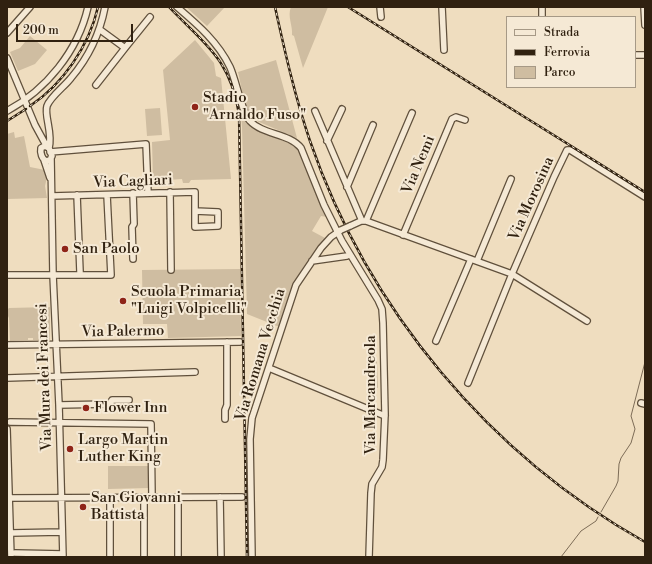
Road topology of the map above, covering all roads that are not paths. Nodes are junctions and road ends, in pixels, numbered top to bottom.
1 (30, 7) edge
2 (88, 7) edge
3 (105, 7) edge
4 (178, 7) edge
5 (380, 7) edge
6 (442, 7) edge
7 (644, 7) edge
8 (150, 17) dead end
9 (381, 17) dead end
10 (645, 24) edge
11 (99, 28) junction
12 (7, 33) edge
13 (126, 48) junction
14 (444, 50) dead end
15 (7, 58) edge
16 (96, 85) dead end
17 (25, 101) junction
18 (342, 109) dead end
19 (315, 111) dead end
20 (7, 112) edge
21 (412, 113) dead end
22 (465, 120) dead end
23 (35, 125) junction
24 (373, 125) dead end
25 (328, 141) junction
26 (40, 148) junction
27 (49, 151) junction
28 (44, 160) junction
29 (511, 179) dead end
30 (347, 187) junction
31 (170, 192) junction
32 (133, 193) junction
33 (148, 193) junction
34 (108, 195) junction
35 (52, 196) junction
36 (77, 196) junction
37 (645, 196) edge
38 (195, 212) junction
39 (364, 221) junction
40 (340, 230) junction
41 (403, 235) junction
42 (331, 236) junction
43 (342, 241) junction
44 (350, 254) junction
45 (132, 259) dead end
46 (471, 259) junction
47 (312, 261) junction
48 (477, 261) junction
49 (171, 270) dead end
50 (80, 272) dead end
51 (7, 274) edge
52 (512, 274) junction
53 (53, 275) junction
54 (587, 321) dead end
55 (436, 341) dead end
56 (227, 342) junction
57 (240, 342) dead end
58 (7, 345) edge
59 (56, 345) junction
60 (268, 368) junction
61 (195, 372) dead end
62 (57, 377) junction
63 (7, 378) edge
64 (468, 383) dead end
65 (129, 400) dead end
66 (59, 405) junction
67 (385, 416) junction
68 (225, 419) dead end
69 (10, 422) dead end
70 (59, 422) junction
71 (7, 429) edge
72 (144, 497) junction
73 (152, 497) junction
74 (178, 497) junction
75 (220, 497) junction
76 (242, 497) dead end
77 (8, 498) edge
78 (61, 498) junction
79 (110, 498) junction
80 (9, 532) edge
81 (61, 532) junction
82 (13, 555) edge
83 (63, 556) edge
84 (110, 557) edge
85 (144, 557) edge
86 (178, 557) edge
87 (221, 557) edge
88 (252, 557) edge
89 (369, 557) edge

1 - 12 street
2 - 17 street
3 - 11 street, Via Mura dei Francesi
4 - 40 street, Via Marcandreola
5 - 9 street
6 - 14 street
7 - 10 street
8 - 13 street
11 - 13 street
11 - 27 street, Via Mura dei Francesi
13 - 16 street
15 - 17 street
17 - 20 street
17 - 23 street
18 - 25 street
19 - 25 street
21 - 39 street
22 - 41 street, Via Nemi
23 - 26 street, Via Mura dei Francesi
23 - 27 street
24 - 30 street
25 - 30 street
26 - 27 street
26 - 28 street, Via Mura dei Francesi
27 - 28 street
27 - 33 street
27 - 35 street, Via Mura dei Francesi
28 - 35 street, Via Mura dei Francesi
29 - 48 street, Via Morosina
30 - 39 street
31 - 33 street, Via Cagliari
31 - 38 street, Via Cagliari
31 - 49 street
32 - 33 street, Via Cagliari
32 - 34 street, Via Cagliari
32 - 45 street
34 - 36 street, Via Cagliari
34 - 53 street
35 - 36 street, Via Cagliari
35 - 53 street, Via Mura dei Francesi
36 - 50 street
37 - 52 street, Via Morosina
38 - 38 street, Via Cagliari
39 - 40 street, bridge
39 - 41 street
40 - 42 street, Via Romana Vecchia
40 - 43 street, Via Marcandreola
41 - 46 street
42 - 43 street
42 - 47 street, Via Romana Vecchia
43 - 44 street, Via Marcandreola
44 - 47 street
44 - 67 street, Via Marcandreola
46 - 48 street
46 - 55 street
47 - 60 street, Via Romana Vecchia
48 - 52 street
51 - 53 street
52 - 54 street
52 - 64 street, Via Morosina
53 - 59 street, Via Mura dei Francesi
56 - 57 street, Via Palermo
56 - 59 street, Via Palermo
56 - 68 street
58 - 59 street, Via Palermo
59 - 62 street, Via Mura dei Francesi
60 - 67 street
60 - 88 street, Via Romana Vecchia
61 - 62 street
62 - 63 street
62 - 66 street, Via Mura dei Francesi
65 - 66 street
66 - 70 street, Via Mura dei Francesi
67 - 89 street, Via Marcandreola
69 - 70 street
70 - 73 street
70 - 78 street, Via Mura dei Francesi
71 - 77 street
72 - 73 street
72 - 79 street
72 - 85 street
73 - 74 street
74 - 75 street
74 - 86 street
75 - 76 street
75 - 87 street
77 - 78 street
77 - 80 street
78 - 79 street
78 - 81 street, Via Mura dei Francesi
79 - 84 street
80 - 81 street
80 - 82 street
81 - 83 street, Via Mura dei Francesi
82 - 83 street

